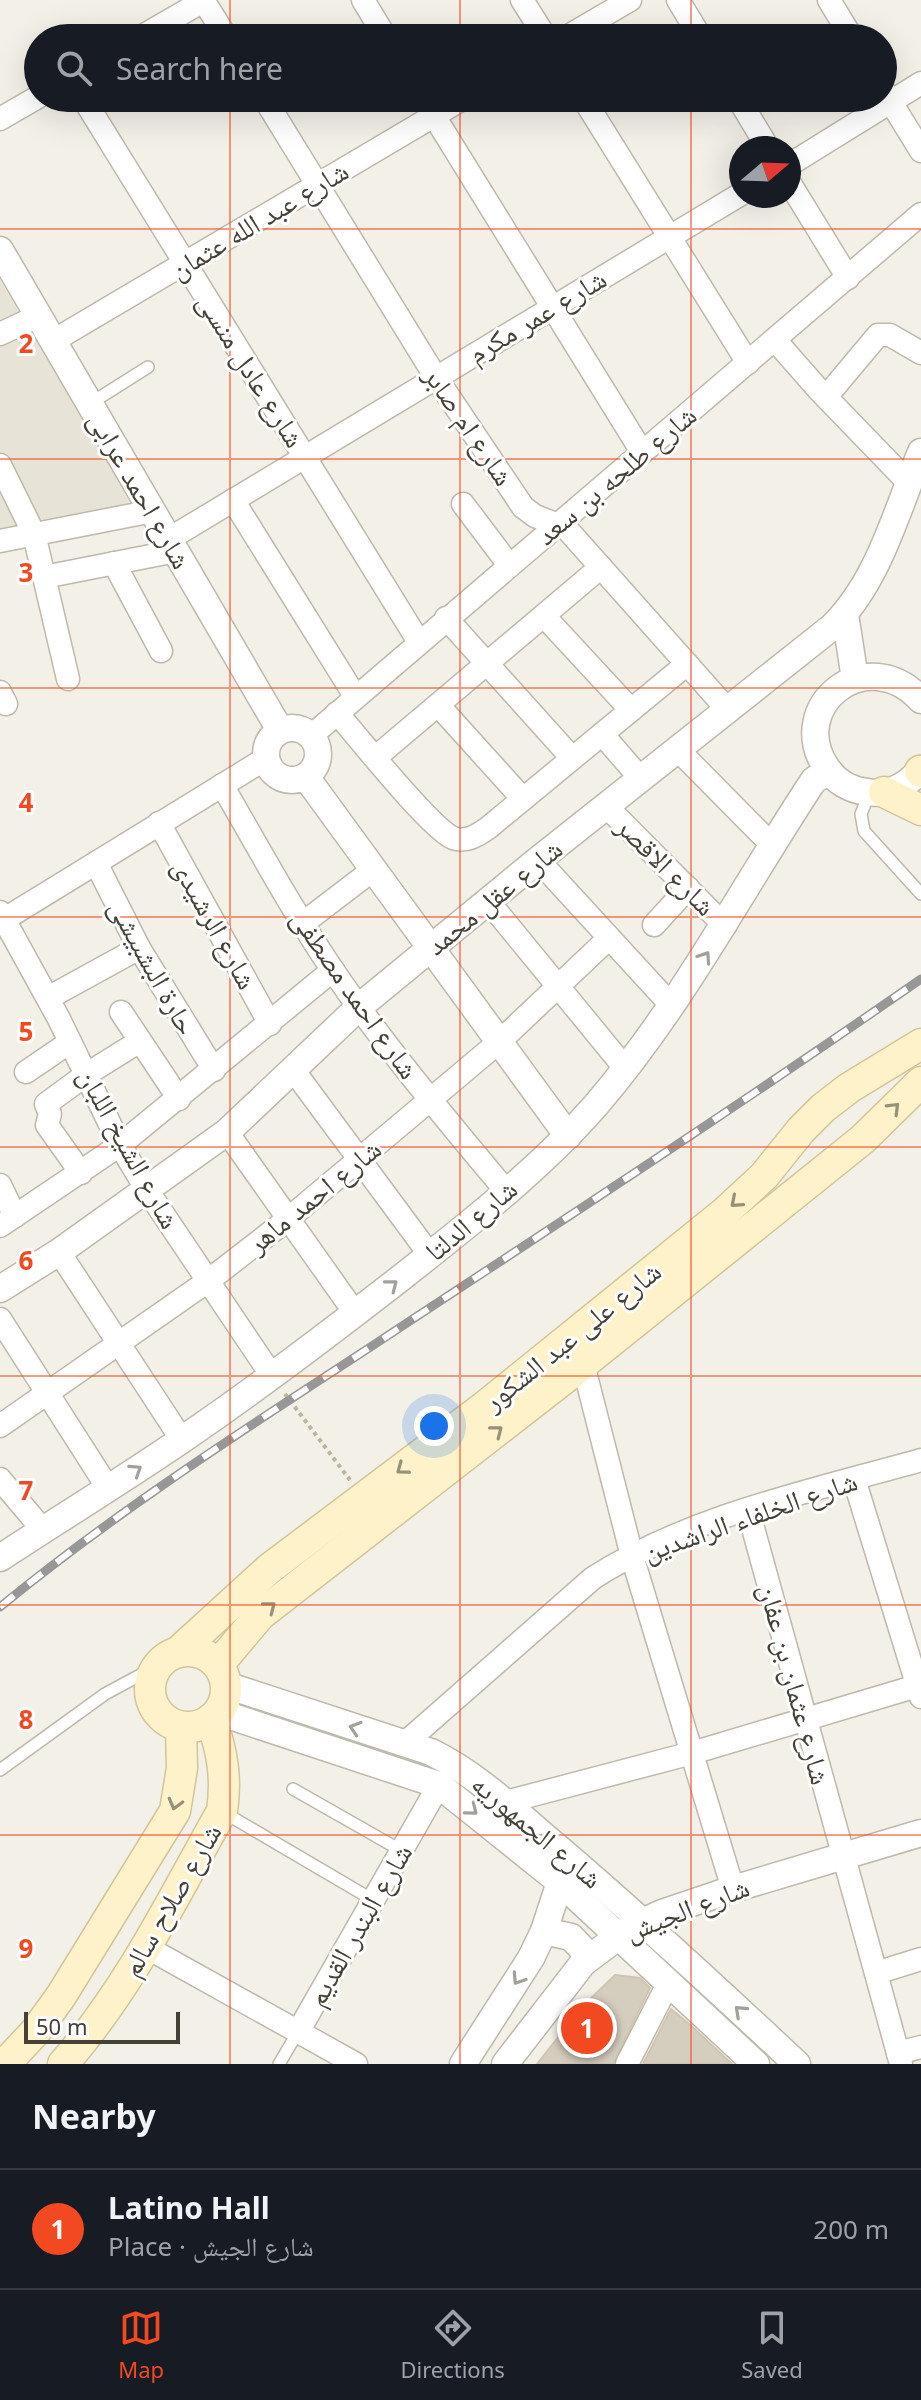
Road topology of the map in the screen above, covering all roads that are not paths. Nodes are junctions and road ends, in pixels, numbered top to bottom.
1 (204, 0) edge
2 (363, 0) edge
3 (522, 0) edge
4 (630, 0) edge
5 (678, 0) edge
6 (829, 0) edge
7 (163, 24) edge
8 (219, 24) edge
9 (378, 24) edge
10 (537, 24) edge
11 (589, 24) edge
12 (693, 24) edge
13 (844, 24) edge
14 (921, 83) edge
15 (897, 92) edge
16 (24, 105) edge
17 (92, 112) edge
18 (273, 112) edge
19 (422, 112) edge
20 (432, 112) edge
21 (592, 112) edge
22 (746, 112) edge
23 (864, 112) edge
24 (897, 112) edge
25 (0, 119) edge
26 (761, 136) edge
27 (921, 151) edge
28 (801, 157) edge
29 (317, 185) junction
30 (729, 201) edge
31 (801, 202) edge
32 (921, 214) edge
33 (670, 238) junction
34 (0, 250) edge
35 (185, 263) junction
36 (848, 278) junction
37 (552, 307) junction
38 (38, 316) junction
39 (0, 334) edge
40 (775, 340) junction
41 (53, 341) junction
42 (921, 353) edge
43 (748, 363) junction
44 (148, 367) dead end
45 (435, 376) junction
46 (826, 397) junction
47 (90, 404) junction
48 (642, 452) junction
49 (921, 452) edge
50 (304, 456) junction
51 (0, 465) edge
52 (908, 482) junction
53 (233, 500) junction
54 (463, 504) dead end
55 (153, 511) junction
56 (557, 525) junction
57 (34, 534) junction
58 (0, 541) edge
59 (173, 545) junction
60 (114, 563) junction
61 (509, 565) junction
62 (601, 567) junction
63 (44, 577) junction
64 (845, 614) junction
65 (544, 616) junction
66 (446, 618) junction
67 (419, 642) junction
68 (161, 651) dead end
69 (487, 664) junction
70 (687, 664) junction
71 (68, 679) dead end
72 (855, 679) junction
73 (355, 696) junction
74 (921, 700) edge
75 (439, 706) junction
76 (727, 709) junction
77 (631, 710) junction
78 (337, 713) junction
79 (280, 730) junction
80 (602, 734) junction
81 (311, 736) junction
82 (677, 749) junction
83 (376, 757) junction
84 (572, 758) junction
85 (265, 759) junction
86 (921, 770) edge
87 (829, 771) junction
88 (306, 777) junction
89 (641, 779) junction
90 (222, 785) junction
91 (876, 793) junction
92 (523, 799) junction
93 (606, 806) junction
94 (921, 810) edge
95 (159, 823) junction
96 (772, 845) junction
97 (538, 860) junction
98 (96, 863) junction
99 (374, 869) junction
100 (688, 888) junction
101 (921, 894) edge
102 (488, 901) junction
103 (2, 918) edge
104 (302, 924) junction
105 (654, 925) dead end
106 (725, 926) junction
107 (608, 939) junction
108 (139, 948) junction
109 (431, 948) junction
110 (333, 970) junction
111 (557, 986) junction
112 (48, 998) junction
113 (672, 1006) junction
114 (359, 1007) junction
115 (121, 1012) dead end
116 (270, 1024) junction
117 (140, 1041) junction
118 (70, 1042) junction
119 (499, 1042) junction
120 (921, 1044) edge
121 (625, 1068) junction
122 (214, 1070) junction
123 (294, 1071) junction
124 (26, 1072) dead end
125 (87, 1074) junction
126 (921, 1082) edge
127 (849, 1088) junction
128 (179, 1099) junction
129 (431, 1100) junction
130 (227, 1132) junction
131 (568, 1136) junction
132 (863, 1139) junction
133 (120, 1145) junction
134 (359, 1160) junction
135 (774, 1162) junction
136 (81, 1173) junction
137 (820, 1173) junction
138 (0, 1185) edge
139 (147, 1190) junction
140 (506, 1191) junction
141 (288, 1219) junction
142 (8, 1221) edge
143 (59, 1252) junction
144 (430, 1255) junction
145 (208, 1281) junction
146 (0, 1289) edge
147 (355, 1313) junction
148 (0, 1319) edge
149 (118, 1342) junction
150 (583, 1364) junction
151 (272, 1376) junction
152 (47, 1393) junction
153 (0, 1426) edge
154 (182, 1440) junction
155 (921, 1460) edge
156 (0, 1479) edge
157 (854, 1479) junction
158 (108, 1488) junction
159 (748, 1510) junction
160 (43, 1530) junction
161 (632, 1556) junction
162 (0, 1558) edge
163 (167, 1659) junction
164 (919, 1692) edge
165 (218, 1695) junction
166 (805, 1719) junction
167 (181, 1727) junction
168 (405, 1743) junction
169 (692, 1753) junction
170 (0, 1770) edge
171 (439, 1785) junction
172 (293, 1789) dead end
173 (506, 1802) junction
174 (222, 1811) junction
175 (921, 1833) edge
176 (402, 1851) junction
177 (842, 1857) junction
178 (560, 1882) junction
179 (733, 1889) junction
180 (373, 1900) junction
181 (643, 1920) junction
182 (544, 1931) junction
183 (618, 1935) junction
184 (146, 1947) junction
185 (590, 1957) junction
186 (921, 1959) edge
187 (876, 1973) junction
188 (669, 1982) junction
189 (298, 2032) junction
190 (921, 2047) edge
191 (732, 2056) edge
192 (5, 2058) edge
193 (899, 2059) edge
194 (63, 2064) edge
195 (279, 2064) edge
196 (356, 2064) edge
197 (463, 2064) edge
198 (505, 2064) edge
199 (627, 2064) edge
200 (756, 2064) edge
201 (797, 2064) edge

1 - 7 street
1 - 8 street
2 - 9 street
3 - 10 street
4 - 11 street
5 - 12 street
6 - 13 street
14 - 15 street
16 - 25 street
17 - 35 street, شارع عادل منسى
18 - 29 street, شارع ام صابر
19 - 29 street, شارع عبد الله عثمان
20 - 37 street
21 - 33 street
22 - 26 street
23 - 28 street
24 - 27 street
29 - 35 street, شارع عبد الله عثمان
29 - 45 street, شارع ام صابر
30 - 33 street, شارع عمر مكرم
31 - 36 street
32 - 36 street, شارع طلحه بن سعد
33 - 37 street, شارع عمر مكرم
33 - 43 street
34 - 38 street, شارع احمد عرابى
35 - 41 street, شارع عبد الله عثمان
35 - 50 street, شارع عادل منسى
36 - 40 street, شارع طلحه بن سعد
37 - 45 street, شارع عمر مكرم
37 - 48 street
38 - 39 street
38 - 41 street, شارع احمد عرابى
40 - 43 street, شارع طلحه بن سعد
40 - 46 street
41 - 47 street, شارع احمد عرابى
42 - 46 street
43 - 48 street, شارع طلحه بن سعد
44 - 47 lane
45 - 50 street, شارع عمر مكرم
45 - 56 street, شارع ام صابر
46 - 52 street
47 - 55 street, شارع احمد عرابى
48 - 56 street, شارع طلحه بن سعد
49 - 52 street, شارع عقل محمد
50 - 53 street, شارع عمر مكرم
50 - 67 street, شارع عادل منسى
51 - 57 street
52 - 64 street, شارع عقل محمد
53 - 59 street, شارع عمر مكرم
53 - 73 street
54 - 61 street
55 - 57 street
55 - 59 street, شارع احمد عرابى
56 - 61 street, شارع طلحه بن سعد
56 - 62 street, شارع ام صابر
57 - 58 street
57 - 63 street
59 - 60 street
59 - 79 street, شارع احمد عرابى
60 - 63 street
60 - 68 street
61 - 66 street, شارع طلحه بن سعد
62 - 65 street
62 - 70 street, شارع ام صابر
63 - 71 street
64 - 72 street
64 - 76 street, شارع عقل محمد
65 - 69 street
65 - 77 street
66 - 67 street, شارع طلحه بن سعد
66 - 69 street
67 - 73 street, شارع طلحه بن سعد
69 - 75 street
69 - 84 street
70 - 76 street, شارع ام صابر
70 - 77 street
72 - 74 street
72 - 87 street
73 - 78 street, شارع طلحه بن سعد
75 - 83 street
75 - 92 street
76 - 82 street, شارع عقل محمد
77 - 80 street
78 - 81 street, شارع طلحه بن سعد
78 - 83 street
79 - 81 street
79 - 85 street
80 - 84 street
80 - 89 street
81 - 88 street
82 - 89 street, شارع عقل محمد
82 - 96 street
83 - 92 street
84 - 92 street
85 - 88 street
85 - 90 street
86 - 91 street
87 - 91 street
87 - 96 street, شارع الدلتا
88 - 99 street
89 - 93 street, شارع عقل محمد
90 - 95 street
90 - 104 street, شارع احمد مصطفى
91 - 94 main road
91 - 101 lane
93 - 97 street, شارع عقل محمد
93 - 100 street, شارع الاقصر
95 - 98 street
95 - 116 street, شارع الرشيدى
96 - 106 street, شارع الدلتا
97 - 102 street, شارع عقل محمد
97 - 107 street
98 - 103 street
98 - 108 street, حارة البشبيشى
99 - 104 street
99 - 109 street
100 - 105 street
100 - 106 street, شارع الاقصر
102 - 109 street, شارع عقل محمد
102 - 111 street
103 - 112 street, شارع الشيخ اللبان
104 - 110 street, شارع احمد مصطفى
113 -> 106 street, شارع الدلتا
107 - 111 street, شارع احمد ماهر
107 - 113 street
108 - 112 street
108 - 122 street, حارة البشبيشى
109 - 114 street, شارع عقل محمد
109 - 119 street
110 - 114 street, شارع احمد مصطفى
110 - 116 street
111 - 119 street, شارع احمد ماهر
111 - 121 street
112 - 118 street, شارع الشيخ اللبان
113 - 121 street, شارع الدلتا
114 - 123 street, شارع عقل محمد
114 - 129 street, شارع احمد مصطفى
115 - 117 street
116 - 122 street
117 - 125 street
117 - 128 street
118 - 124 street
118 - 125 street, شارع الشيخ اللبان
119 - 129 street, شارع احمد ماهر
119 - 131 street
120 - 127 main road, شارع على عبد الشكور
121 - 131 street, شارع الدلتا
122 - 128 street
123 - 130 street, شارع عقل محمد
123 - 134 street
125 - 133 street, شارع الشيخ اللبان
125 - 136 street
132 -> 126 main road, شارع على عبد الشكور
127 - 132 main road
127 - 135 main road, شارع على عبد الشكور
128 - 133 street
129 - 134 street, شارع احمد ماهر
129 - 140 street, شارع احمد مصطفى
130 - 139 street, شارع عقل محمد
130 - 141 street
131 - 140 street, شارع الدلتا
132 - 137 main road, شارع على عبد الشكور
133 - 136 street
133 - 139 street, شارع الشيخ اللبان
134 - 141 street, شارع احمد ماهر
134 - 144 street
135 - 137 main road
135 -> 163 main road, شارع على عبد الشكور
136 - 142 street
137 - 150 main road, شارع على عبد الشكور
138 - 142 street
139 - 143 street, شارع عقل محمد
139 - 145 street, شارع الشيخ اللبان
140 - 144 street, شارع الدلتا
141 - 145 street, شارع احمد ماهر
141 - 147 street
143 - 146 street, شارع عقل محمد
143 - 149 street
147 -> 144 street, شارع الدلتا
145 - 149 street, شارع احمد ماهر
145 - 151 street, شارع الشيخ اللبان
147 - 151 street, شارع الدلتا
148 - 152 street
149 - 152 street, شارع احمد ماهر
149 - 154 street
150 - 161 street
165 -> 150 main road, شارع على عبد الشكور
151 - 154 street, شارع الدلتا
152 - 153 street, شارع احمد ماهر
152 - 158 street
158 -> 154 street, شارع الدلتا
155 - 157 street, شارع الخلفاء الراشدين
156 - 160 street
157 - 159 street, شارع الخلفاء الراشدين
157 - 164 street
158 - 160 street, شارع الدلتا
159 - 161 street, شارع الخلفاء الراشدين
159 - 166 street, شارع عثمان بن عفان
160 - 162 street, شارع الدلتا
161 - 168 street, شارع الخلفاء الراشدين
161 - 169 street
163 - 165 main road
163 - 167 main road
163 - 170 lane, شارع على عبد الشكور
164 - 166 street
165 - 167 main road
168 -> 165 street, شارع الجمهوريه
165 - 171 street, شارع الجمهوريه
165 - 174 main road, شارع صلاح سالم
166 - 169 street
166 - 177 street, شارع عثمان بن عفان
167 -> 192 main road, شارع صلاح سالم
168 - 173 street, شارع الجمهوريه
169 - 173 street
169 - 179 street
171 - 176 street, شارع البندر القديم
171 -> 178 street, شارع الجمهوريه
172 - 176 lane
173 - 181 street, شارع الجمهوريه
174 - 180 lane
174 - 184 main road, شارع صلاح سالم
175 - 177 street, شارع الجيش
176 - 180 street, شارع البندر القديم
177 - 179 street, شارع الجيش
177 - 187 street, شارع عثمان بن عفان
178 - 182 street
178 - 183 street, شارع الجمهوريه
179 - 181 street, شارع الجيش
180 - 189 street, شارع البندر القديم
181 - 183 street, شارع الجيش
201 -> 181 street, شارع الجمهوريه
182 - 185 street
182 -> 197 street
183 - 185 street, شارع الجيش
183 - 188 street, شارع الجمهوريه
184 - 189 street
184 - 194 main road, شارع صلاح سالم
185 - 198 street, شارع الجيش
186 - 187 street
187 - 193 street, شارع عثمان بن عفان
188 - 191 street, شارع الجمهوريه
188 - 199 street
189 - 195 lane, شارع البندر القديم
189 - 196 street
190 - 193 street
191 - 200 street, شارع الجمهوريه

